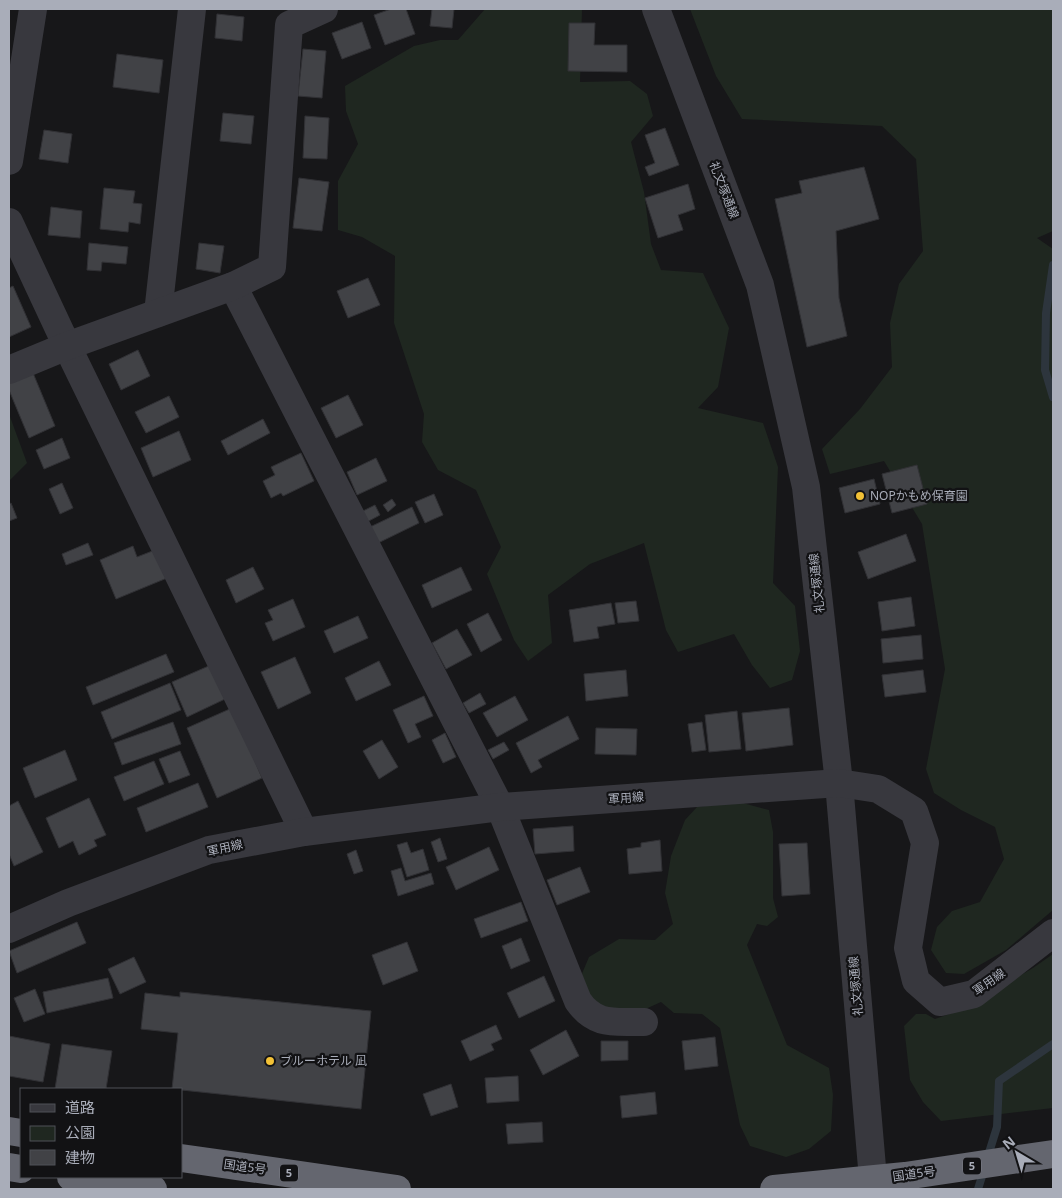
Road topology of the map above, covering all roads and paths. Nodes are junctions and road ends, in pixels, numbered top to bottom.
1 (192, 9) edge
2 (324, 9) edge
3 (656, 9) edge
4 (24, 26) edge
5 (9, 161) edge
6 (9, 222) edge
7 (233, 286) junction
8 (158, 313) junction
9 (67, 346) junction
10 (9, 370) edge
11 (839, 783) junction
12 (500, 807) junction
13 (304, 832) junction
14 (9, 929) edge
15 (1053, 933) edge
16 (644, 1022) dead end
17 (1046, 1155) edge
18 (182, 1158) edge
19 (78, 1178) edge
20 (873, 1179) junction
21 (153, 1189) edge
22 (397, 1189) edge
23 (774, 1189) edge

1 - 8 street
2 - 7 street
3 - 11 street, 礼文塚通線
4 - 5 street
6 - 9 street
7 - 8 street
7 - 12 street
8 - 9 street
9 - 10 street
9 - 13 street
11 - 12 street, 軍用線
11 - 15 street, 軍用線
11 - 20 street, 礼文塚通線
12 - 13 street, 軍用線
12 - 16 street
13 - 14 street, 軍用線
17 - 20 highway, 国道5号 / 5
18 - 22 highway, 国道5号 / 5
19 - 21 highway
20 - 23 highway, 国道5号 / 5

